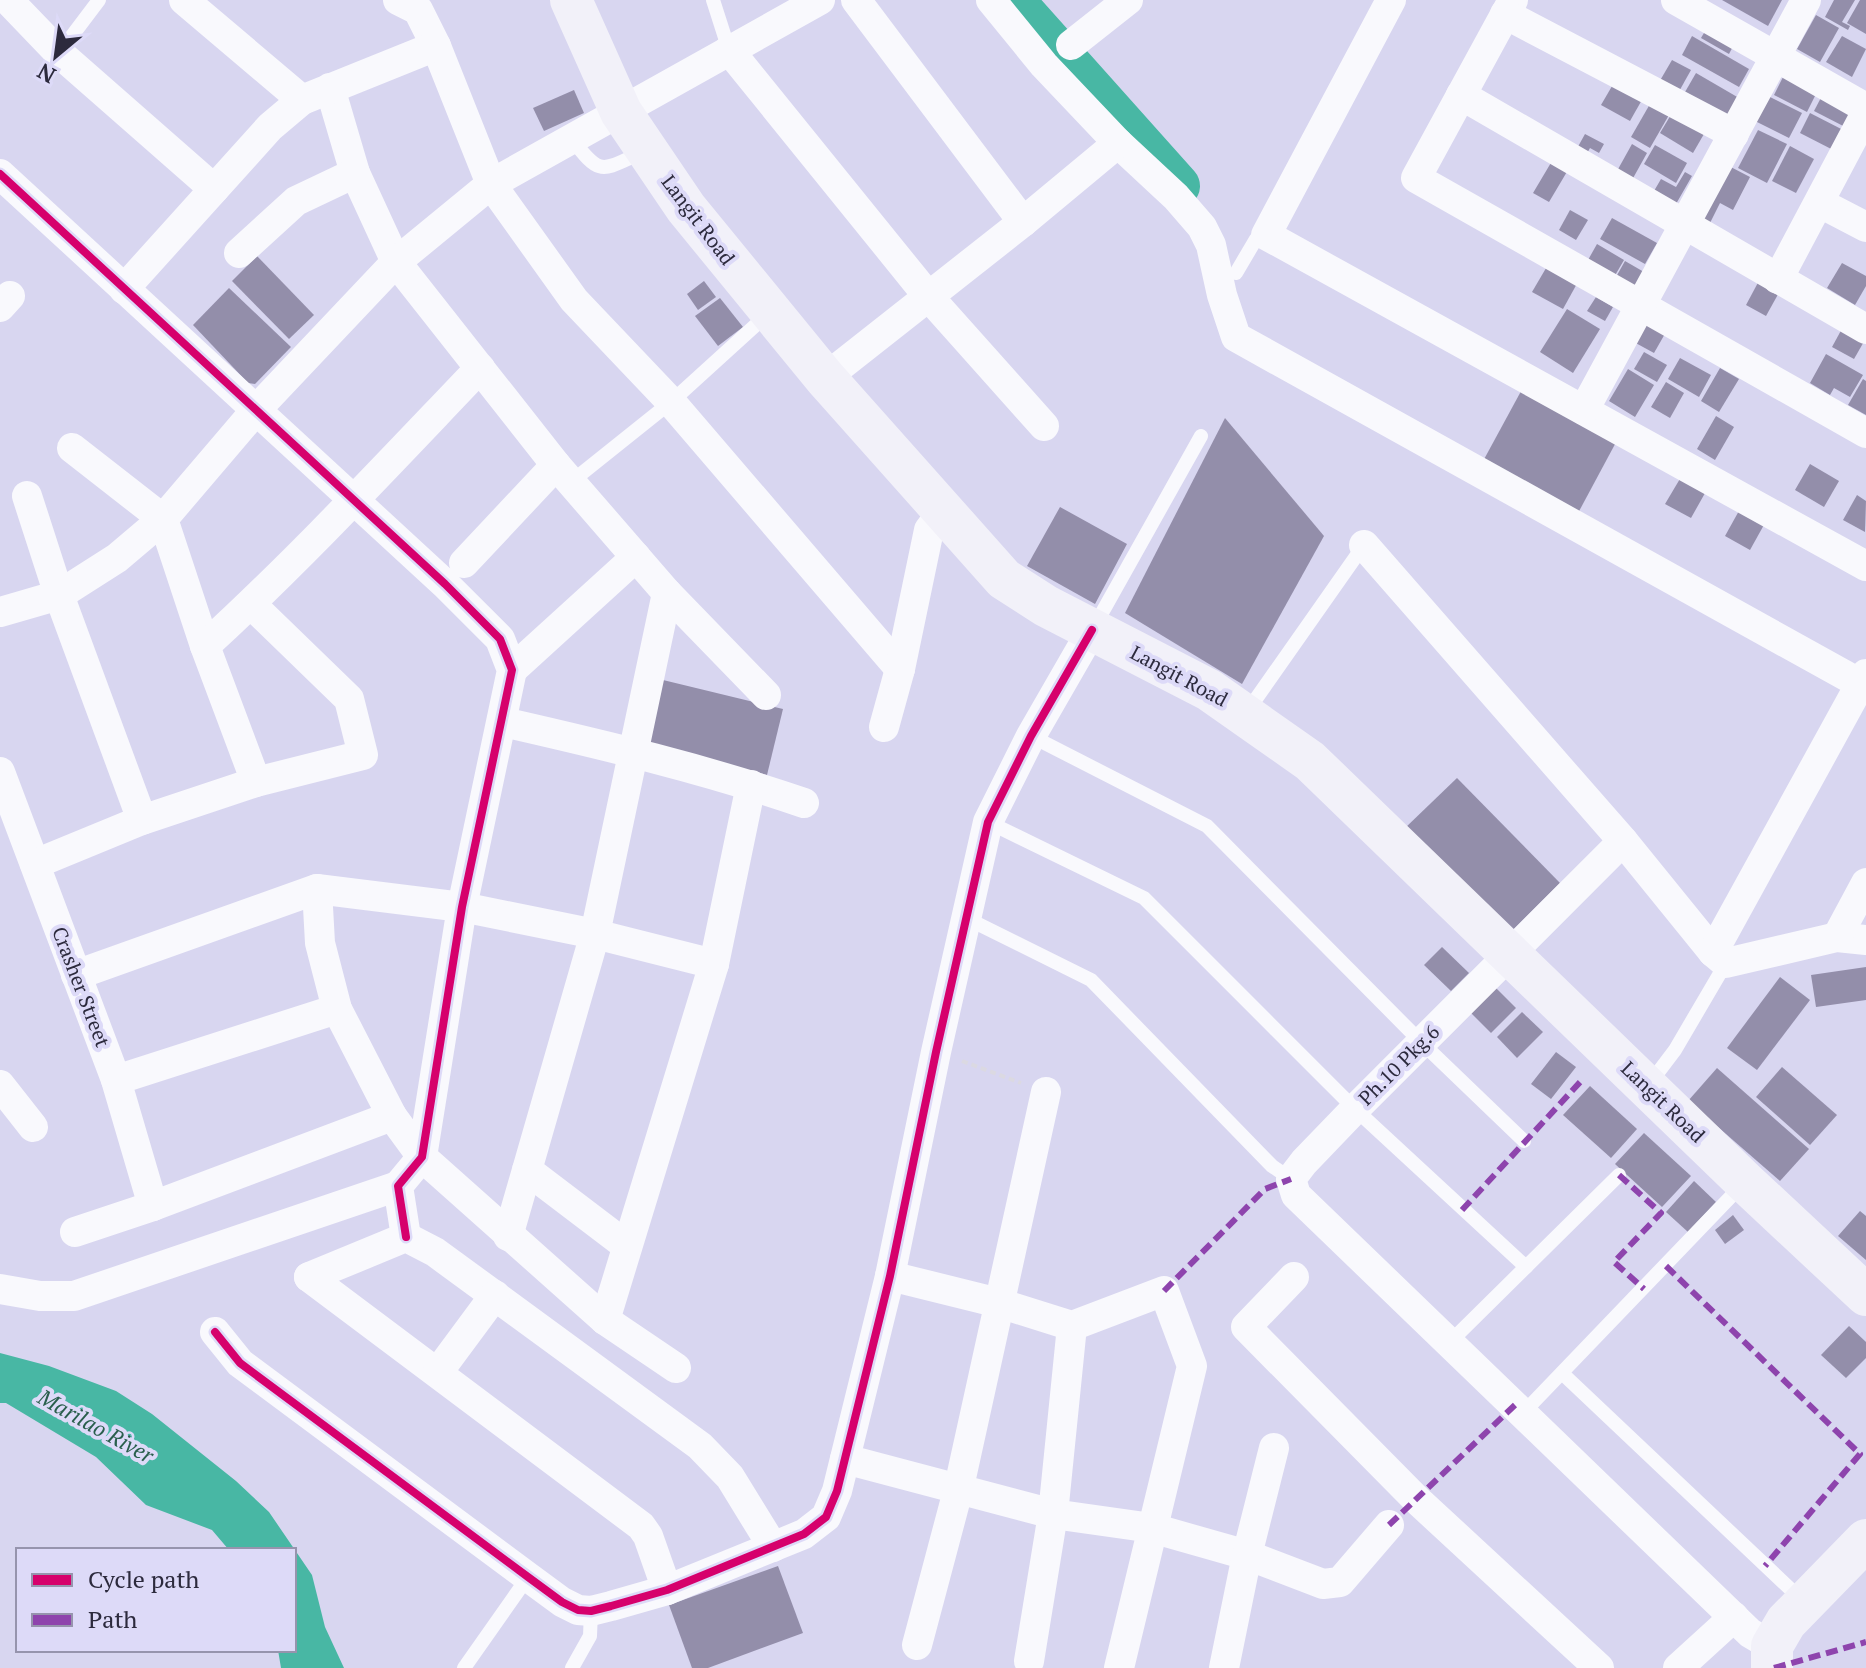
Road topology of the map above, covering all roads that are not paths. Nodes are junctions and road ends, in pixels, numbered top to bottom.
1 (8, 0) edge
2 (99, 0) edge
3 (184, 0) edge
4 (398, 0) edge
5 (571, 0) edge
6 (713, 0) edge
7 (820, 0) edge
8 (856, 0) edge
9 (991, 0) edge
10 (1128, 0) edge
11 (1391, 0) edge
12 (1676, 0) edge
13 (1806, 0) edge
14 (1509, 7) edge
15 (1071, 45) dead end
16 (436, 46) junction
17 (729, 50) junction
18 (59, 53) junction
19 (1776, 57) junction
20 (330, 88) junction
21 (1461, 95) junction
22 (302, 100) junction
23 (1866, 111) edge
24 (621, 112) junction
25 (1734, 134) junction
26 (572, 139) junction
27 (1118, 143) junction
28 (646, 151) junction
29 (355, 173) junction
30 (0, 174) edge
31 (491, 184) junction
32 (214, 189) junction
33 (1820, 203) junction
34 (1023, 222) junction
35 (1685, 224) junction
36 (1866, 227) edge
37 (1266, 235) junction
38 (239, 253) dead end
39 (396, 262) junction
40 (1236, 273) dead end
41 (1778, 279) junction
42 (124, 289) junction
43 (928, 296) junction
44 (1641, 305) junction
45 (770, 312) junction
46 (1866, 329) edge
47 (480, 368) junction
48 (825, 378) junction
49 (671, 402) junction
50 (256, 410) junction
51 (1584, 410) junction
52 (1044, 426) dead end
53 (1866, 433) edge
54 (1201, 436) dead end
55 (72, 448) dead end
56 (564, 474) junction
57 (27, 496) dead end
58 (355, 500) junction
59 (943, 511) junction
60 (163, 519) junction
61 (1364, 545) joint
62 (636, 557) junction
63 (464, 563) dead end
64 (1866, 566) edge
65 (667, 593) junction
66 (59, 595) junction
67 (251, 604) junction
68 (0, 612) edge
69 (1092, 630) junction
70 (205, 646) junction
71 (900, 669) junction
72 (512, 670) junction
73 (1864, 682) edge
74 (766, 695) dead end
75 (1245, 713) junction
76 (503, 722) junction
77 (884, 727) dead end
78 (1031, 736) junction
79 (634, 752) junction
80 (0, 772) edge
81 (256, 782) junction
82 (751, 785) junction
83 (804, 803) dead end
84 (142, 820) junction
85 (988, 822) junction
86 (1623, 841) junction
87 (35, 864) junction
88 (1866, 883) edge
89 (317, 889) junction
90 (462, 907) junction
91 (968, 919) junction
92 (595, 934) junction
93 (1851, 938) edge
94 (1510, 953) junction
95 (1720, 957) junction
96 (714, 964) junction
97 (76, 975) junction
98 (337, 1009) junction
99 (1422, 1043) junction
100 (116, 1080) junction
101 (0, 1085) edge
102 (1647, 1087) junction
103 (1046, 1092) road end
104 (1355, 1109) junction
105 (392, 1116) junction
106 (33, 1127) dead end
107 (1524, 1141) dead end
108 (422, 1157) junction
109 (527, 1170) junction
110 (1619, 1175) dead end
111 (1291, 1179) junction
112 (1745, 1182) junction
113 (398, 1186) junction
114 (153, 1206) junction
115 (75, 1232) dead end
116 (508, 1236) junction
117 (406, 1237) junction
118 (627, 1246) junction
119 (1526, 1267) junction
120 (890, 1276) junction
121 (1294, 1277) dead end
122 (0, 1289) edge
123 (495, 1295) junction
124 (1866, 1295) edge
125 (999, 1303) junction
126 (605, 1320) junction
127 (1072, 1326) junction
128 (215, 1332) dead end
129 (1449, 1343) junction
130 (676, 1368) dead end
131 (438, 1372) junction
132 (1563, 1374) junction
133 (1524, 1412) junction
134 (1274, 1448) dead end
135 (845, 1459) junction
136 (959, 1487) junction
137 (1053, 1514) junction
138 (1389, 1525) dead end
139 (1152, 1528) junction
140 (1866, 1540) edge
141 (773, 1547) junction
142 (1247, 1555) junction
143 (528, 1577) junction
144 (667, 1590) junction
145 (1806, 1604) junction
146 (591, 1611) junction
147 (1734, 1617) junction
148 (917, 1645) dead end
149 (1772, 1657) edge
150 (1029, 1661) dead end
151 (464, 1668) edge
152 (572, 1668) edge
153 (1119, 1668) edge
154 (1224, 1668) edge
155 (1599, 1668) edge
156 (1678, 1668) edge

1 - 18 street
2 - 18 lane
3 - 22 street
4 - 16 street
5 - 24 main road, Langit Road
6 - 17 lane
7 - 17 street
8 - 34 street
9 - 27 street
10 - 15 street
11 - 37 street
12 - 19 street
13 - 19 street
14 - 21 street
14 - 25 street
16 - 20 street
16 - 31 street
17 - 24 street
17 - 43 street
18 - 32 street
19 - 23 street
19 - 25 street
20 - 22 street
20 - 29 street
21 - 35 street
21 - 44 street
22 - 32 street
23 - 33 street
24 - 26 street
24 - 28 main road, Langit Road
25 - 35 street
26 - 28 lane
26 - 31 street
27 - 34 street
27 - 73 street
28 - 45 main road, Langit Road
29 - 38 street
29 - 39 street
30 - 42 street
31 - 39 street
31 - 49 street
32 - 42 street
33 - 36 street
33 - 41 street
34 - 43 street
35 - 41 street
35 - 44 street
37 - 40 lane
37 - 51 street
39 - 47 street
39 - 50 street
41 - 46 street
42 - 50 street
43 - 48 street
43 - 52 street
44 - 51 street
44 - 53 street
45 - 48 main road, Langit Road
45 - 49 lane
47 - 56 street
47 - 58 street
48 - 59 main road, Langit Road
49 - 56 lane
49 - 71 street
50 - 58 street
50 - 60 street
51 - 64 street
54 - 69 lane
55 - 60 street
56 - 62 street
56 - 63 street
57 - 66 street
58 - 67 street
58 - 72 street
59 - 69 main road, Langit Road
59 - 71 street
60 - 66 street
60 - 70 street
61 - 75 lane
61 - 86 street
62 - 65 street
62 - 72 street
65 - 74 street
65 - 79 street
66 - 68 street
66 - 84 street
67 - 70 street
67 - 81 street
69 - 75 main road, Langit Road
69 - 78 street
70 - 81 street
71 - 77 street
72 - 76 street
73 - 95 street
75 - 94 main road, Langit Road
76 - 79 street
76 - 90 street
78 - 85 street
78 - 99 lane
79 - 82 street
79 - 92 street
80 - 87 street, Crasher Street
81 - 84 street
82 - 83 street
82 - 96 street
84 - 87 street
85 - 91 street
85 - 104 lane
86 - 94 street, Ph.10 Pkg.6
86 - 95 street
87 - 97 street, Crasher Street
88 - 93 street
89 - 90 street
89 - 97 street
89 - 98 street
90 - 92 street
90 - 108 street
91 - 111 lane
91 - 120 street
92 - 96 street
92 - 109 street
93 - 95 street
94 - 99 street, Ph.10 Pkg.6
94 - 102 main road, Langit Road
95 - 102 lane
96 - 118 street
97 - 100 street, Crasher Street
98 - 100 street
98 - 105 street
99 - 104 street, Ph.10 Pkg.6
99 - 107 lane
100 - 114 street, Crasher Street
101 - 106 street
102 - 112 main road, Langit Road
103 - 125 street
104 - 111 street, Ph.10 Pkg.6
104 - 119 lane
105 - 108 street
105 - 114 street
108 - 113 street
108 - 116 street
109 - 116 street
109 - 118 street
110 - 119 lane
111 - 129 street
112 - 124 main road, Langit Road
112 - 132 lane
113 - 117 street
113 - 122 street
114 - 115 street
116 - 126 street
117 - 123 street
117 - 131 street
118 - 126 street
119 - 129 lane
120 - 125 street
120 - 135 street
121 - 155 street
123 - 131 street
123 - 141 street
125 - 127 street
125 - 136 street
126 - 130 street
127 - 137 street
127 - 139 street
128 - 143 street
129 - 133 street
131 - 144 street
132 - 133 lane
132 - 145 lane
133 - 147 street
134 - 142 street
135 - 136 street
135 - 141 street
136 - 137 street
136 - 148 street
137 - 139 street
137 - 150 street
138 - 142 street
139 - 142 street
139 - 153 street
140 - 145 main road
141 - 144 street
142 - 154 street
143 - 146 street
143 - 151 lane
144 - 146 street
145 - 149 main road
146 - 152 lane
147 - 149 street
147 - 156 street

